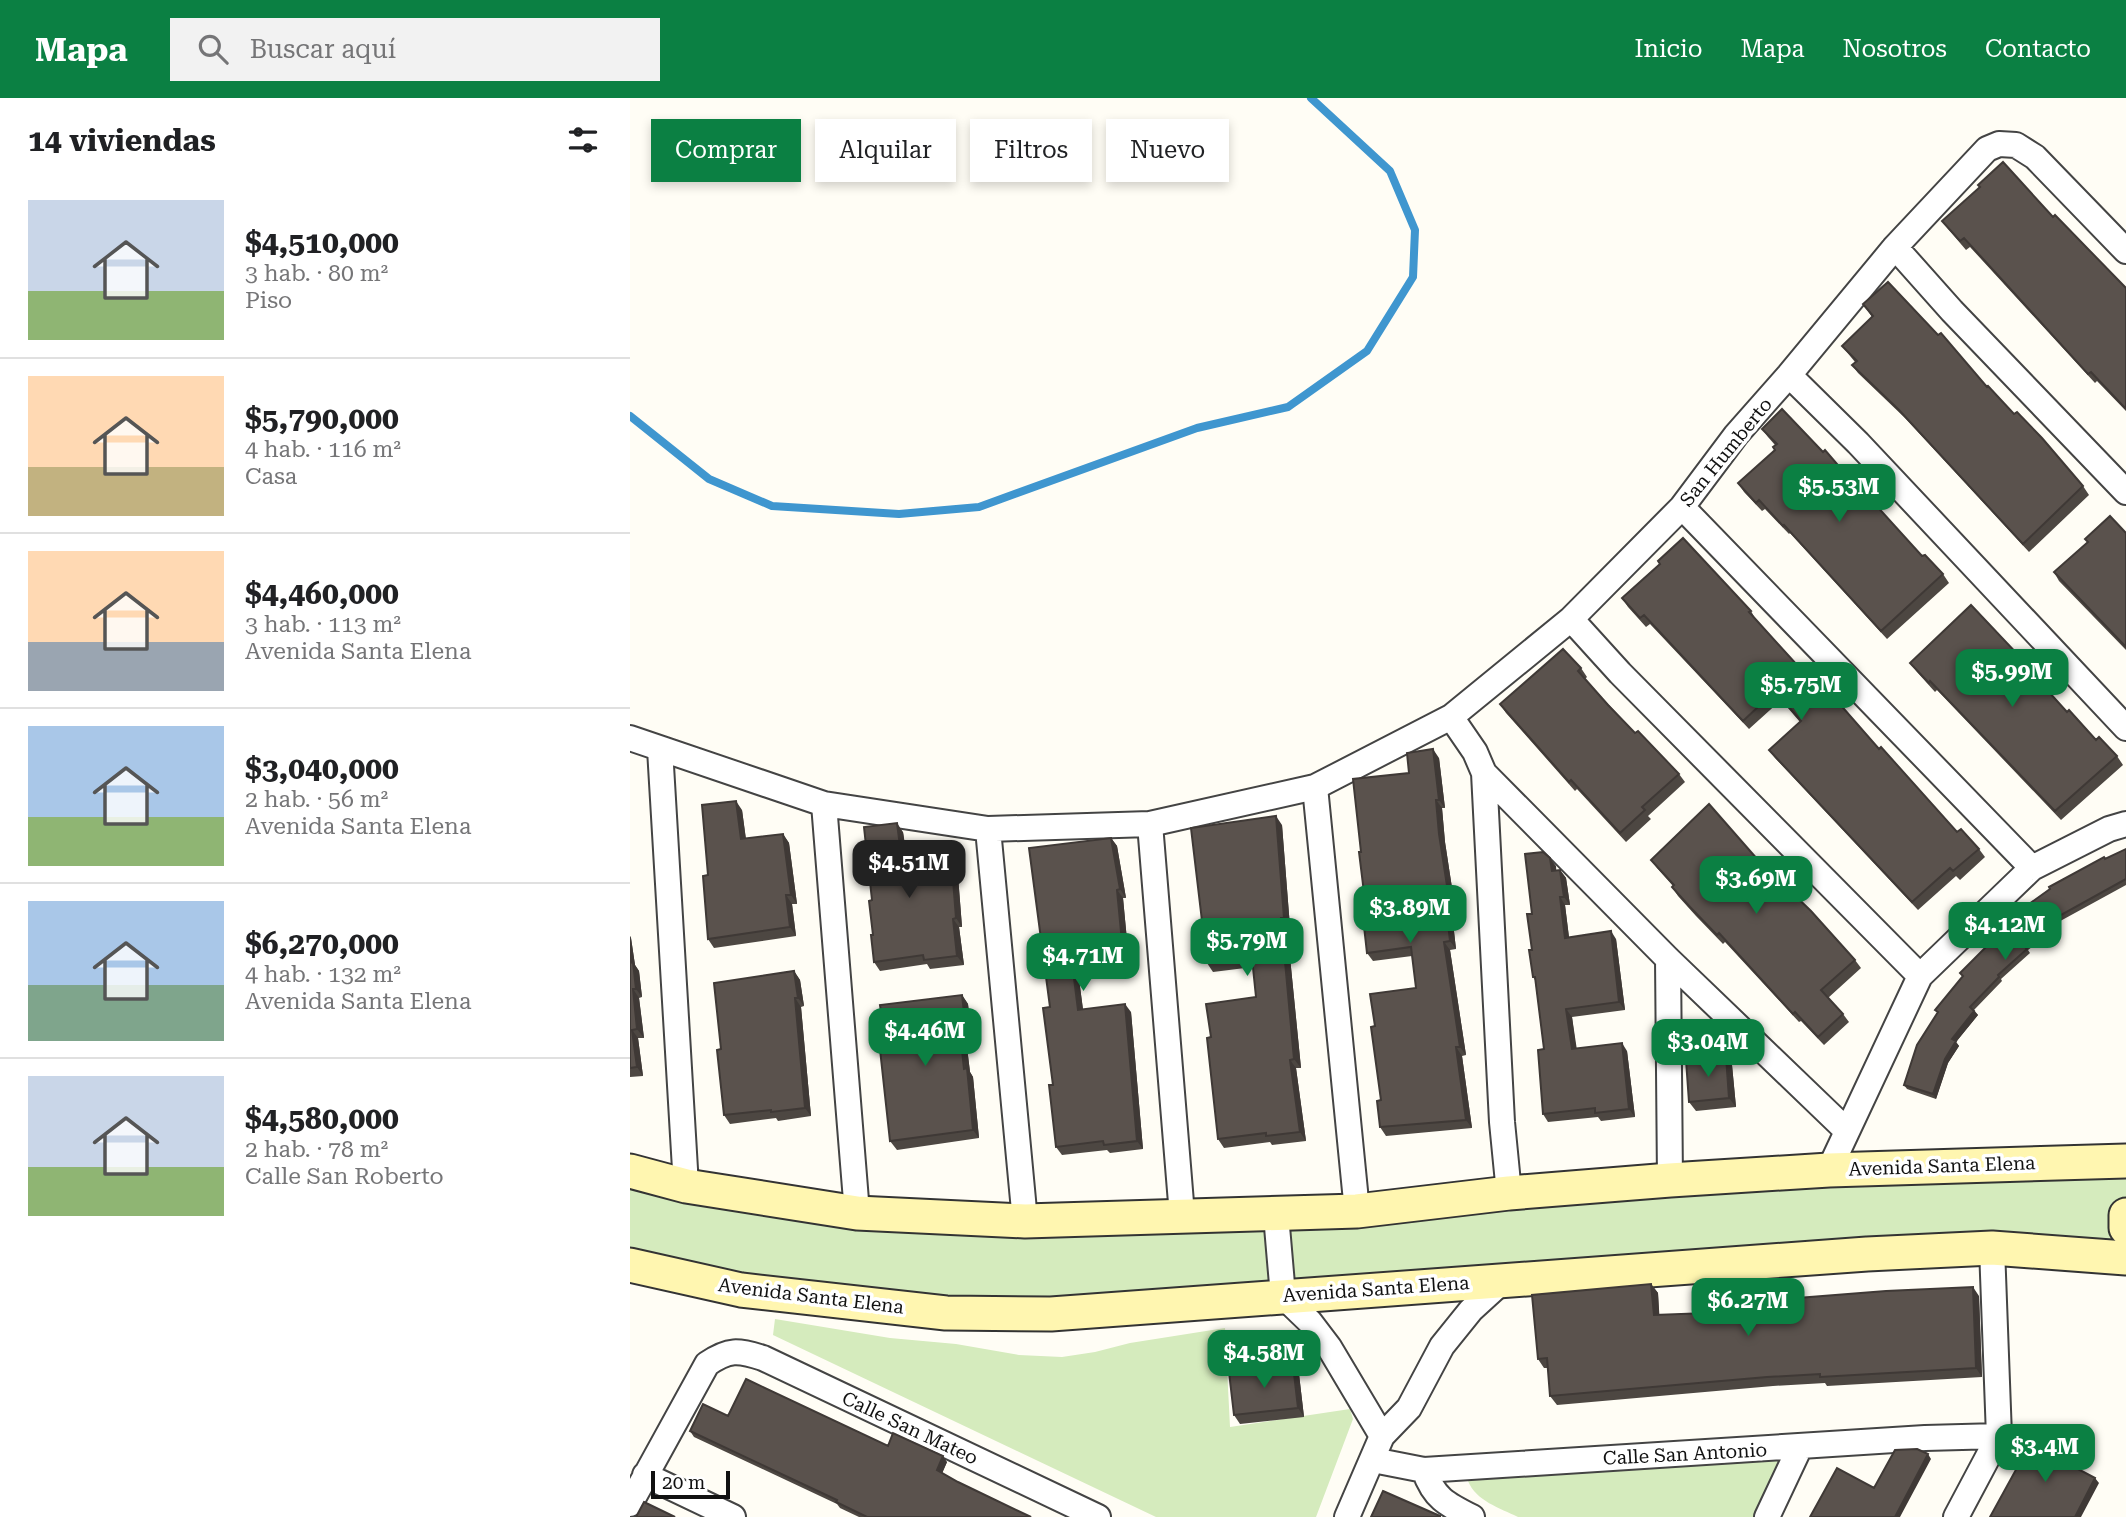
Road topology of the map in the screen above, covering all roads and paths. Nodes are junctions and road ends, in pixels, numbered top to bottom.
1 (1895, 247) junction
2 (2126, 251) edge
3 (1790, 375) junction
4 (2126, 492) edge
5 (1682, 507) junction
6 (1571, 619) junction
7 (1451, 717) junction
8 (2126, 728) edge
9 (630, 738) edge
10 (660, 749) junction
11 (1484, 773) junction
12 (1315, 787) junction
13 (824, 804) junction
14 (1150, 824) junction
15 (2118, 827) edge
16 (988, 829) junction
17 (2032, 868) junction
18 (1668, 959) junction
19 (1920, 976) junction
20 (1846, 1130) junction
21 (2126, 1161) edge
22 (1829, 1170) junction
23 (630, 1171) edge
24 (1670, 1180) junction
25 (686, 1186) junction
26 (1509, 1193) junction
27 (1357, 1211) junction
28 (857, 1213) junction
29 (1182, 1215) junction
30 (1276, 1215) junction
31 (2126, 1215) edge
32 (1025, 1221) junction
33 (2126, 1228) edge
34 (1992, 1248) junction
35 (2126, 1258) edge
36 (630, 1265) edge
37 (1505, 1279) junction
38 (1283, 1296) junction
39 (1382, 1436) junction
40 (1999, 1436) junction
41 (1800, 1447) junction
42 (1373, 1460) junction
43 (1424, 1470) junction
44 (645, 1475) junction
45 (630, 1504) edge
46 (733, 1517) edge
47 (1098, 1517) edge
48 (1347, 1517) edge
49 (1472, 1517) edge
50 (1767, 1517) edge
51 (1956, 1517) edge

1 - 2 street, San Humberto
1 - 3 street, San Humberto
1 - 4 street
3 - 5 street, San Humberto
3 - 8 street
5 - 6 street, San Humberto
5 - 17 street
6 - 7 street, San Humberto
6 - 19 street
7 - 11 street
7 - 12 street, San Humberto
9 - 10 street, San Humberto
10 - 13 street, San Humberto
10 - 25 street
11 - 18 street
11 - 26 street
12 - 14 street, San Humberto
12 - 27 street
13 - 16 street, San Humberto
13 - 28 street
14 - 16 street, San Humberto
14 - 29 street
15 - 17 street
16 - 32 street
17 - 19 street
18 - 20 street
18 - 24 street
19 - 20 street
20 - 22 street
21 - 22 street, Avenida Santa Elena
22 - 24 street, Avenida Santa Elena
23 - 25 street, Avenida Santa Elena
24 - 26 street, Avenida Santa Elena
25 - 28 street, Avenida Santa Elena
26 - 27 street, Avenida Santa Elena
27 - 30 street, Avenida Santa Elena
28 - 32 street, Avenida Santa Elena
29 - 30 street, Avenida Santa Elena
29 - 32 street, Avenida Santa Elena
30 - 38 street
31 - 33 street
34 - 35 street, Avenida Santa Elena
34 - 37 street, Avenida Santa Elena
34 - 40 street
36 - 38 street, Avenida Santa Elena
37 - 38 street, Avenida Santa Elena
37 - 39 street
38 - 39 street
39 - 42 street
40 - 41 street, Calle San Antonio
40 - 51 street
41 - 43 street, Calle San Antonio
41 - 50 street
42 - 43 street, Calle San Antonio
42 - 48 street
43 - 49 street
44 - 45 street
44 - 46 street
44 - 47 street, Calle San Mateo

